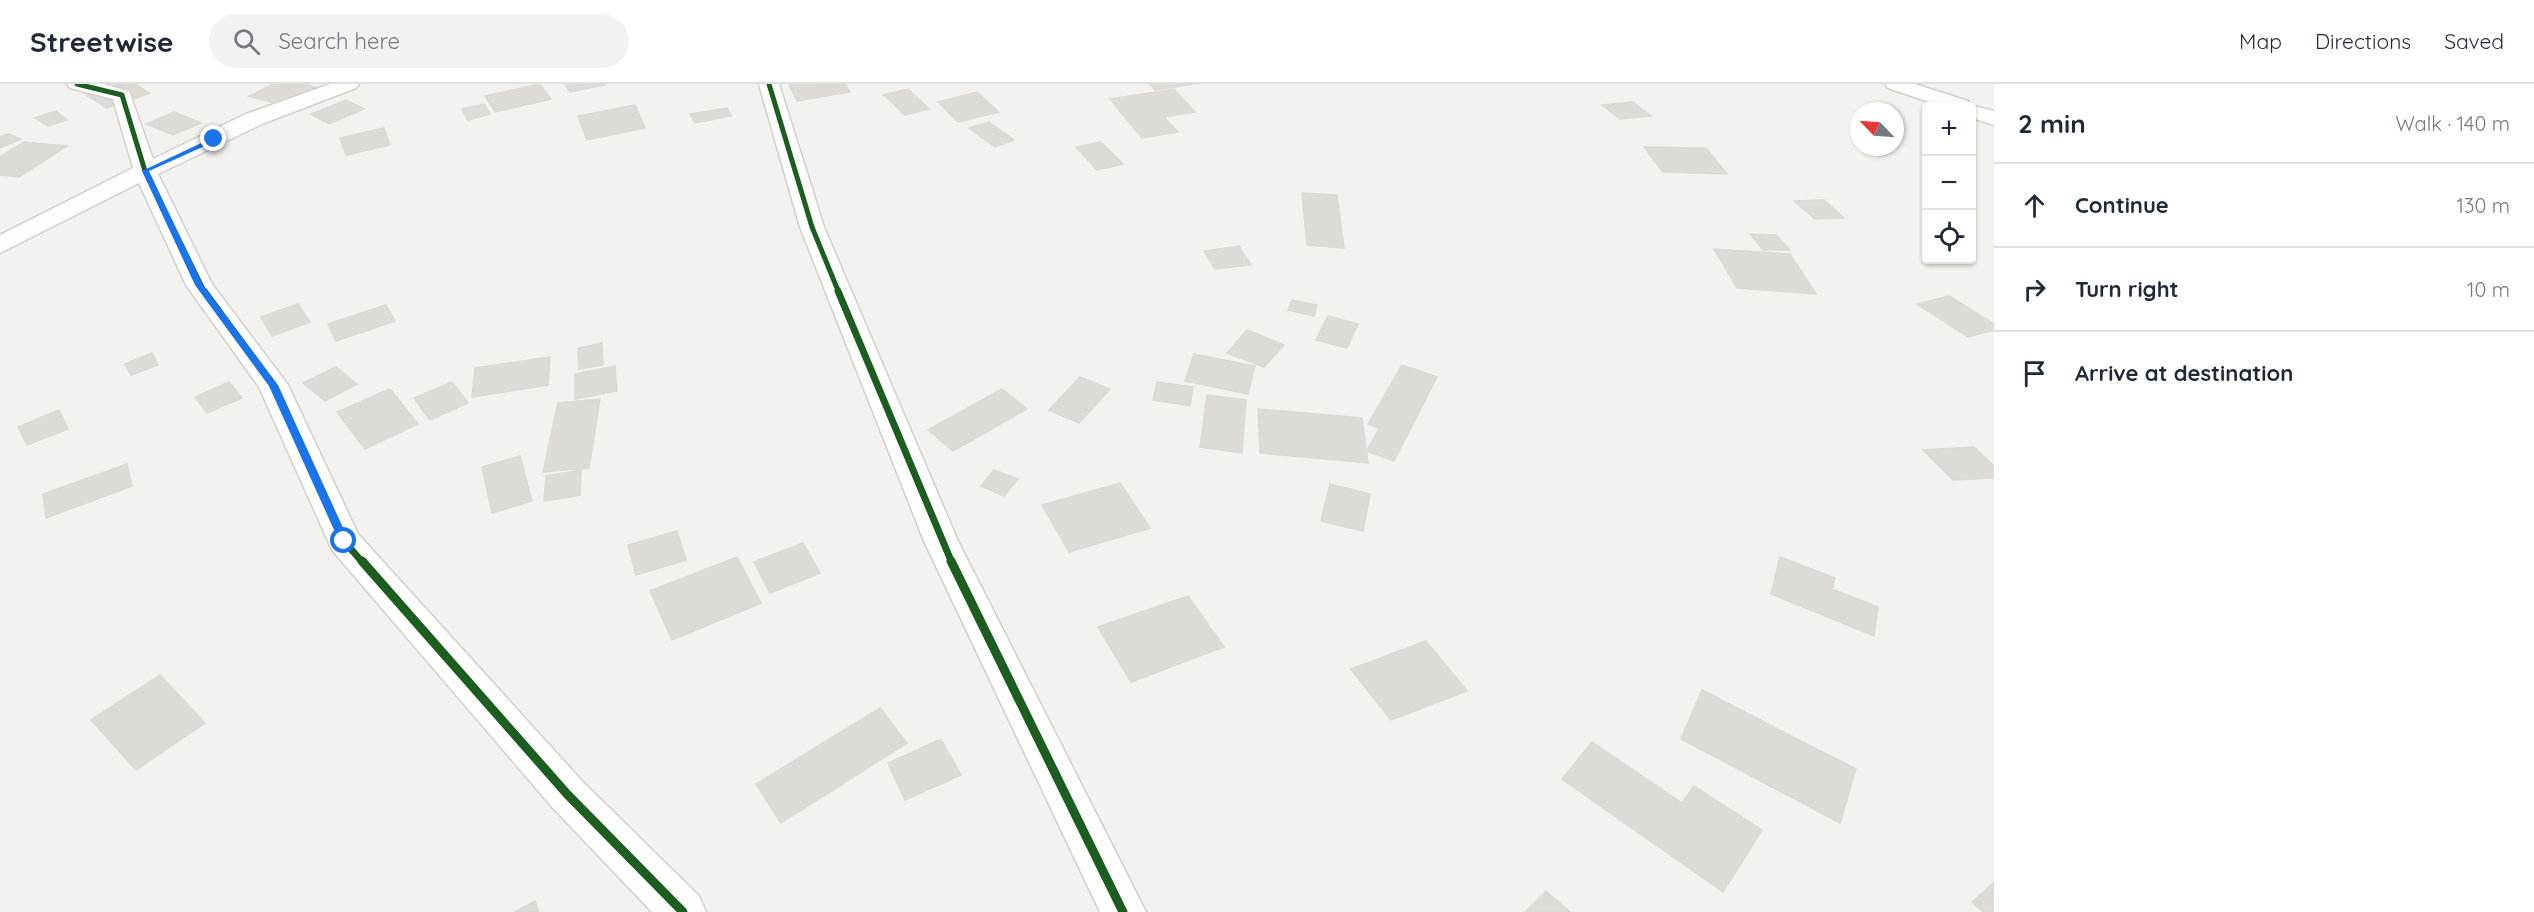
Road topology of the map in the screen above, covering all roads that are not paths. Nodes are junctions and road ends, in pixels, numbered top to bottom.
1 (76, 84) edge
2 (349, 84) edge
3 (769, 84) edge
4 (1895, 84) edge
5 (1948, 102) edge
6 (1976, 113) edge
7 (1994, 118) edge
8 (145, 171) junction
9 (0, 245) edge
10 (683, 912) edge
11 (1123, 912) edge

1 - 8 street
2 - 8 street
3 - 11 street
4 - 5 street
6 - 7 street
8 - 9 street
8 - 10 street

